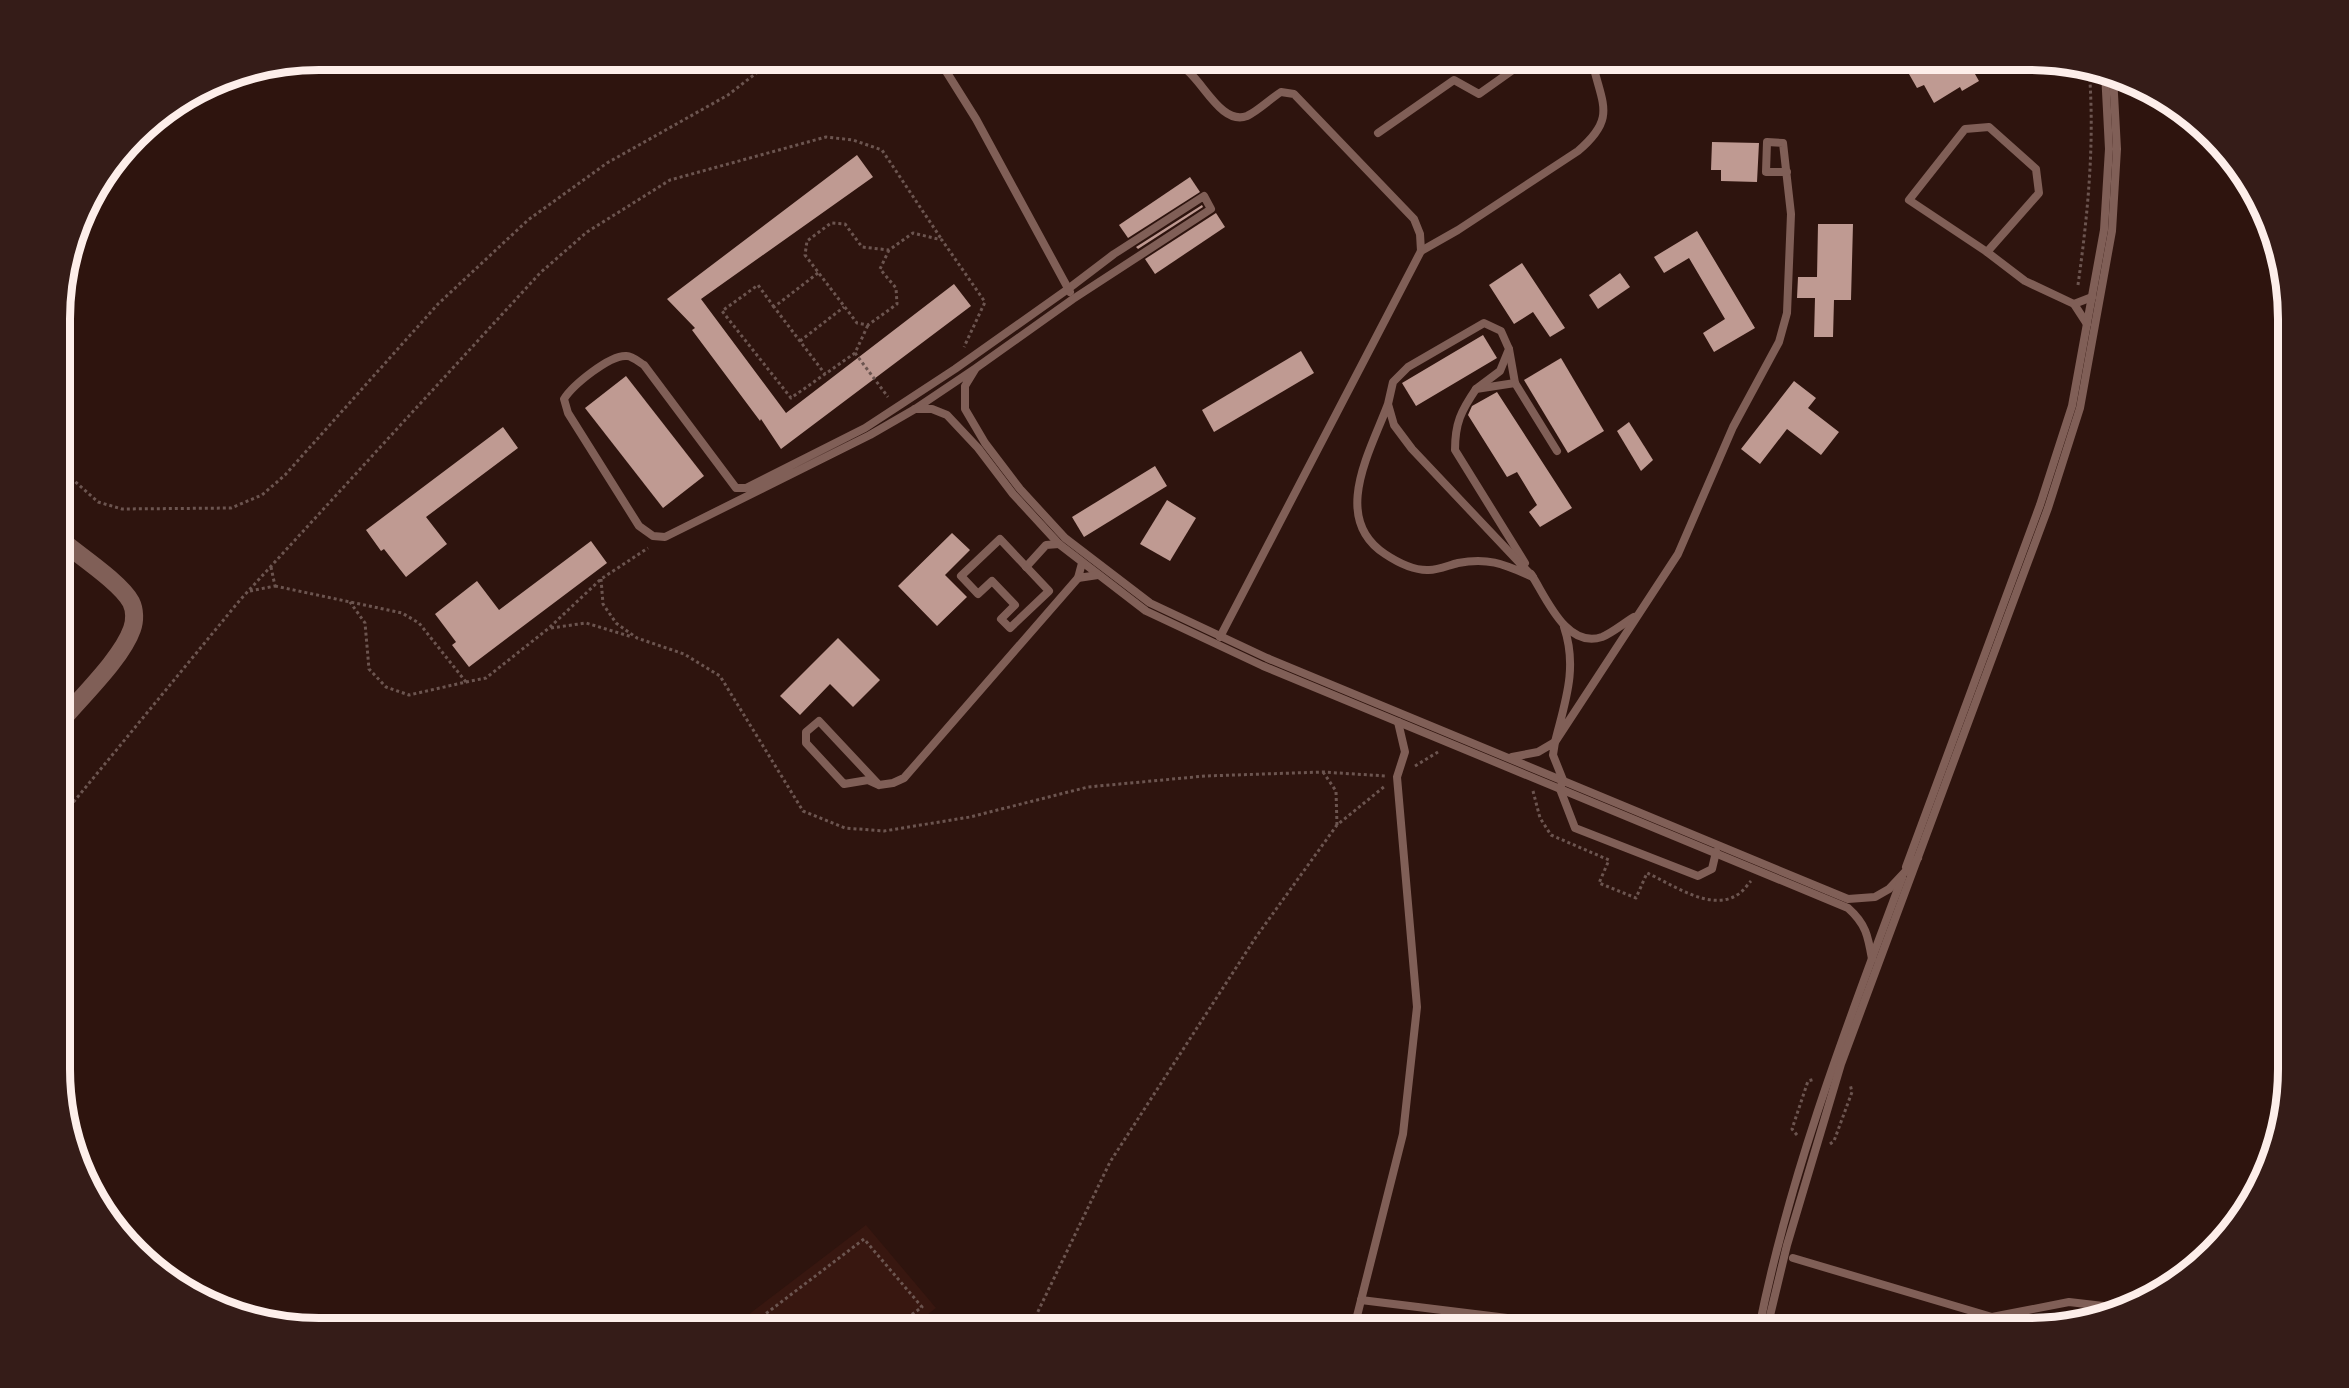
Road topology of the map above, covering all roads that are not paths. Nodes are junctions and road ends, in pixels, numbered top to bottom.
1 (945, 70) edge
2 (1186, 70) edge
3 (1513, 70) edge
4 (1594, 70) edge
5 (2105, 83) edge
6 (2114, 85) edge
7 (1378, 133) dead end
8 (1786, 172) junction
9 (1421, 251) junction
10 (1987, 252) junction
11 (1068, 290) junction
12 (2092, 297) junction
13 (1073, 299) junction
14 (2074, 304) junction
15 (2087, 324) junction
16 (1509, 349) junction
17 (976, 368) junction
18 (1515, 383) junction
19 (1476, 389) junction
20 (1388, 404) junction
21 (915, 410) junction
22 (1557, 451) dead end
23 (1047, 531) junction
24 (1059, 544) junction
25 (1046, 545) junction
26 (70, 548) edge
27 (1082, 563) junction
28 (1026, 567) junction
29 (1098, 575) junction
30 (1533, 577) junction
31 (1078, 578) junction
32 (1638, 615) junction
33 (1564, 627) junction
34 (1220, 637) junction
35 (70, 710) edge
36 (1398, 722) junction
37 (1555, 742) junction
38 (1508, 758) junction
39 (1563, 780) junction
40 (879, 785) junction
41 (1560, 789) junction
42 (1710, 841) junction
43 (1717, 854) junction
44 (1918, 858) junction
45 (1905, 870) junction
46 (1872, 959) junction
47 (1876, 972) junction
48 (1787, 1245) junction
49 (1793, 1258) junction
50 (1781, 1270) junction
51 (1361, 1300) junction
52 (2103, 1306) edge
53 (1992, 1317) joint
54 (1356, 1318) edge
55 (1507, 1318) edge
56 (1761, 1318) edge
57 (1769, 1318) edge

1 - 11 lane
2 - 9 lane
3 - 7 lane
4 - 9 lane
5 - 12 lane
6 - 44 lane
8 - 8 lane
8 - 32 lane
9 - 34 lane
10 - 10 lane
10 - 14 lane
11 - 13 lane
11 - 13 lane
11 - 21 lane
12 - 14 lane
12 - 15 lane
13 - 17 lane
14 - 15 lane
15 - 45 lane
16 - 18 lane
16 - 19 lane
16 - 20 lane
17 - 21 lane
17 - 34 lane
18 - 19 lane
18 - 22 lane
19 - 30 lane
20 - 30 lane
20 - 30 lane
21 - 23 lane
23 - 24 lane
23 - 25 lane
24 - 25 lane
24 - 27 lane
25 - 28 lane
26 - 35 street
27 - 29 lane
27 - 31 lane
28 - 28 lane
29 - 31 lane
29 - 36 lane
30 - 33 lane
31 - 40 lane
32 - 33 lane
32 - 37 lane
33 - 37 lane
34 - 38 lane
36 - 41 lane
36 - 51 lane
37 - 38 lane
37 - 39 lane
38 - 39 lane
39 - 41 lane
39 - 42 lane
40 - 40 lane
41 - 43 lane
41 - 43 lane
42 - 43 lane
42 - 45 lane
43 - 46 lane
44 - 45 lane
44 - 47 lane
45 - 46 lane
46 - 47 lane
46 - 56 lane
47 - 48 lane
48 - 49 lane
48 - 50 lane
49 - 50 lane
49 - 53 lane
50 - 57 lane
51 - 54 lane
51 - 55 lane
52 - 53 lane

